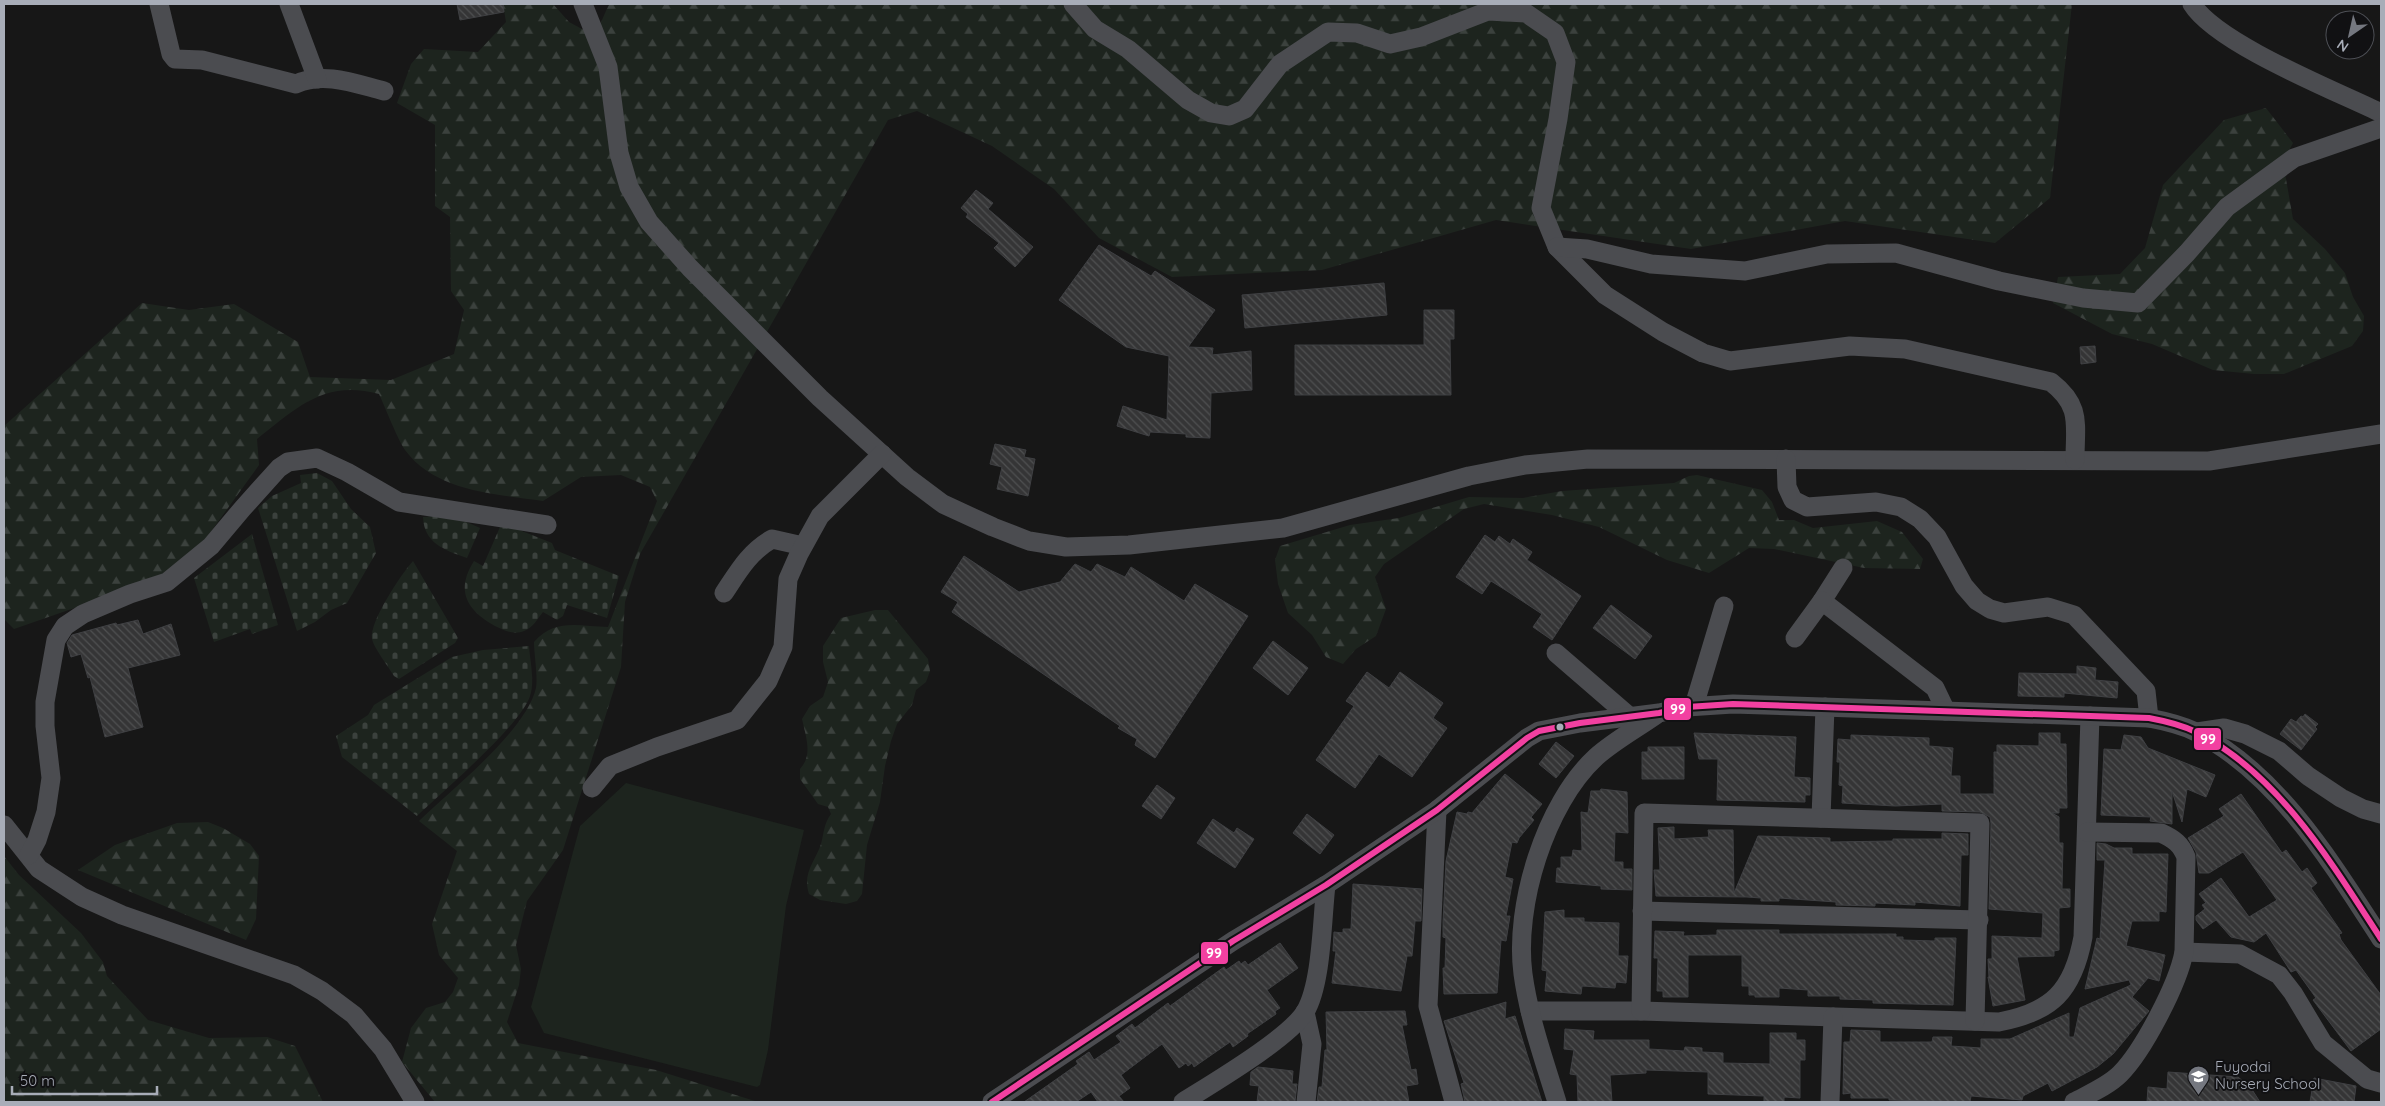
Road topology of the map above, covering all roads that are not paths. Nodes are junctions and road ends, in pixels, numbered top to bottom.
1 (159, 4) edge
2 (289, 4) edge
3 (583, 4) edge
4 (1073, 4) edge
5 (2192, 4) edge
6 (317, 79) junction
7 (384, 91) dead end
8 (2381, 113) edge
9 (2381, 128) edge
10 (1557, 247) junction
11 (2381, 434) edge
12 (882, 454) junction
13 (1786, 459) junction
14 (2076, 460) junction
15 (547, 526) dead end
16 (803, 546) junction
17 (1843, 568) dead end
18 (724, 593) dead end
19 (1822, 601) junction
20 (1724, 606) dead end
21 (1795, 638) dead end
22 (1556, 653) dead end
23 (1694, 706) junction
24 (1825, 707) junction
25 (1946, 711) junction
26 (1659, 713) junction
27 (2090, 716) junction
28 (1630, 717) junction
29 (2149, 718) junction
30 (2197, 732) junction
31 (592, 788) dead end
32 (1437, 810) junction
33 (2381, 814) edge
34 (1821, 818) junction
35 (4, 825) edge
36 (2087, 832) junction
37 (29, 855) junction
38 (1326, 885) junction
39 (1642, 911) junction
40 (1979, 920) junction
41 (2381, 939) edge
42 (2184, 952) junction
43 (1641, 1011) junction
44 (1305, 1012) junction
45 (1530, 1012) junction
46 (1833, 1017) junction
47 (1975, 1021) junction
48 (2381, 1083) edge
49 (1201, 1096) edge
50 (415, 1102) edge
51 (992, 1102) edge
52 (1183, 1102) edge
53 (1306, 1102) edge
54 (1454, 1102) edge
55 (1557, 1102) edge
56 (1830, 1102) edge
57 (2074, 1102) edge

1 - 6 street
2 - 6 street
3 - 12 street
4 - 10 street
5 - 8 street
6 - 7 street
9 - 10 street
10 - 14 street
11 - 14 street
12 - 13 street
12 - 16 street
13 - 14 street
13 - 29 street
15 - 37 street
16 - 18 street
16 - 31 street
17 - 19 street
19 - 21 street
19 - 25 street
20 - 23 street
22 - 28 street
23 - 24 street
23 - 26 street
24 - 25 street
24 - 34 street
25 - 27 street
26 - 28 street
26 - 45 street
27 - 29 street
27 - 36 street
28 - 32 street
29 - 30 street
30 - 33 street
30 - 41 street
32 - 38 street
32 - 54 street
34 - 39 street
34 - 40 street
35 - 37 street
36 - 42 street
36 - 47 street
37 - 50 street
38 - 44 street
38 - 51 street
39 - 40 street
39 - 43 street
40 - 47 street
42 - 48 street
42 - 57 street
43 - 45 street
43 - 46 street
44 - 49 street
44 - 53 street
45 - 55 street
46 - 47 street
46 - 56 street
49 - 52 street

